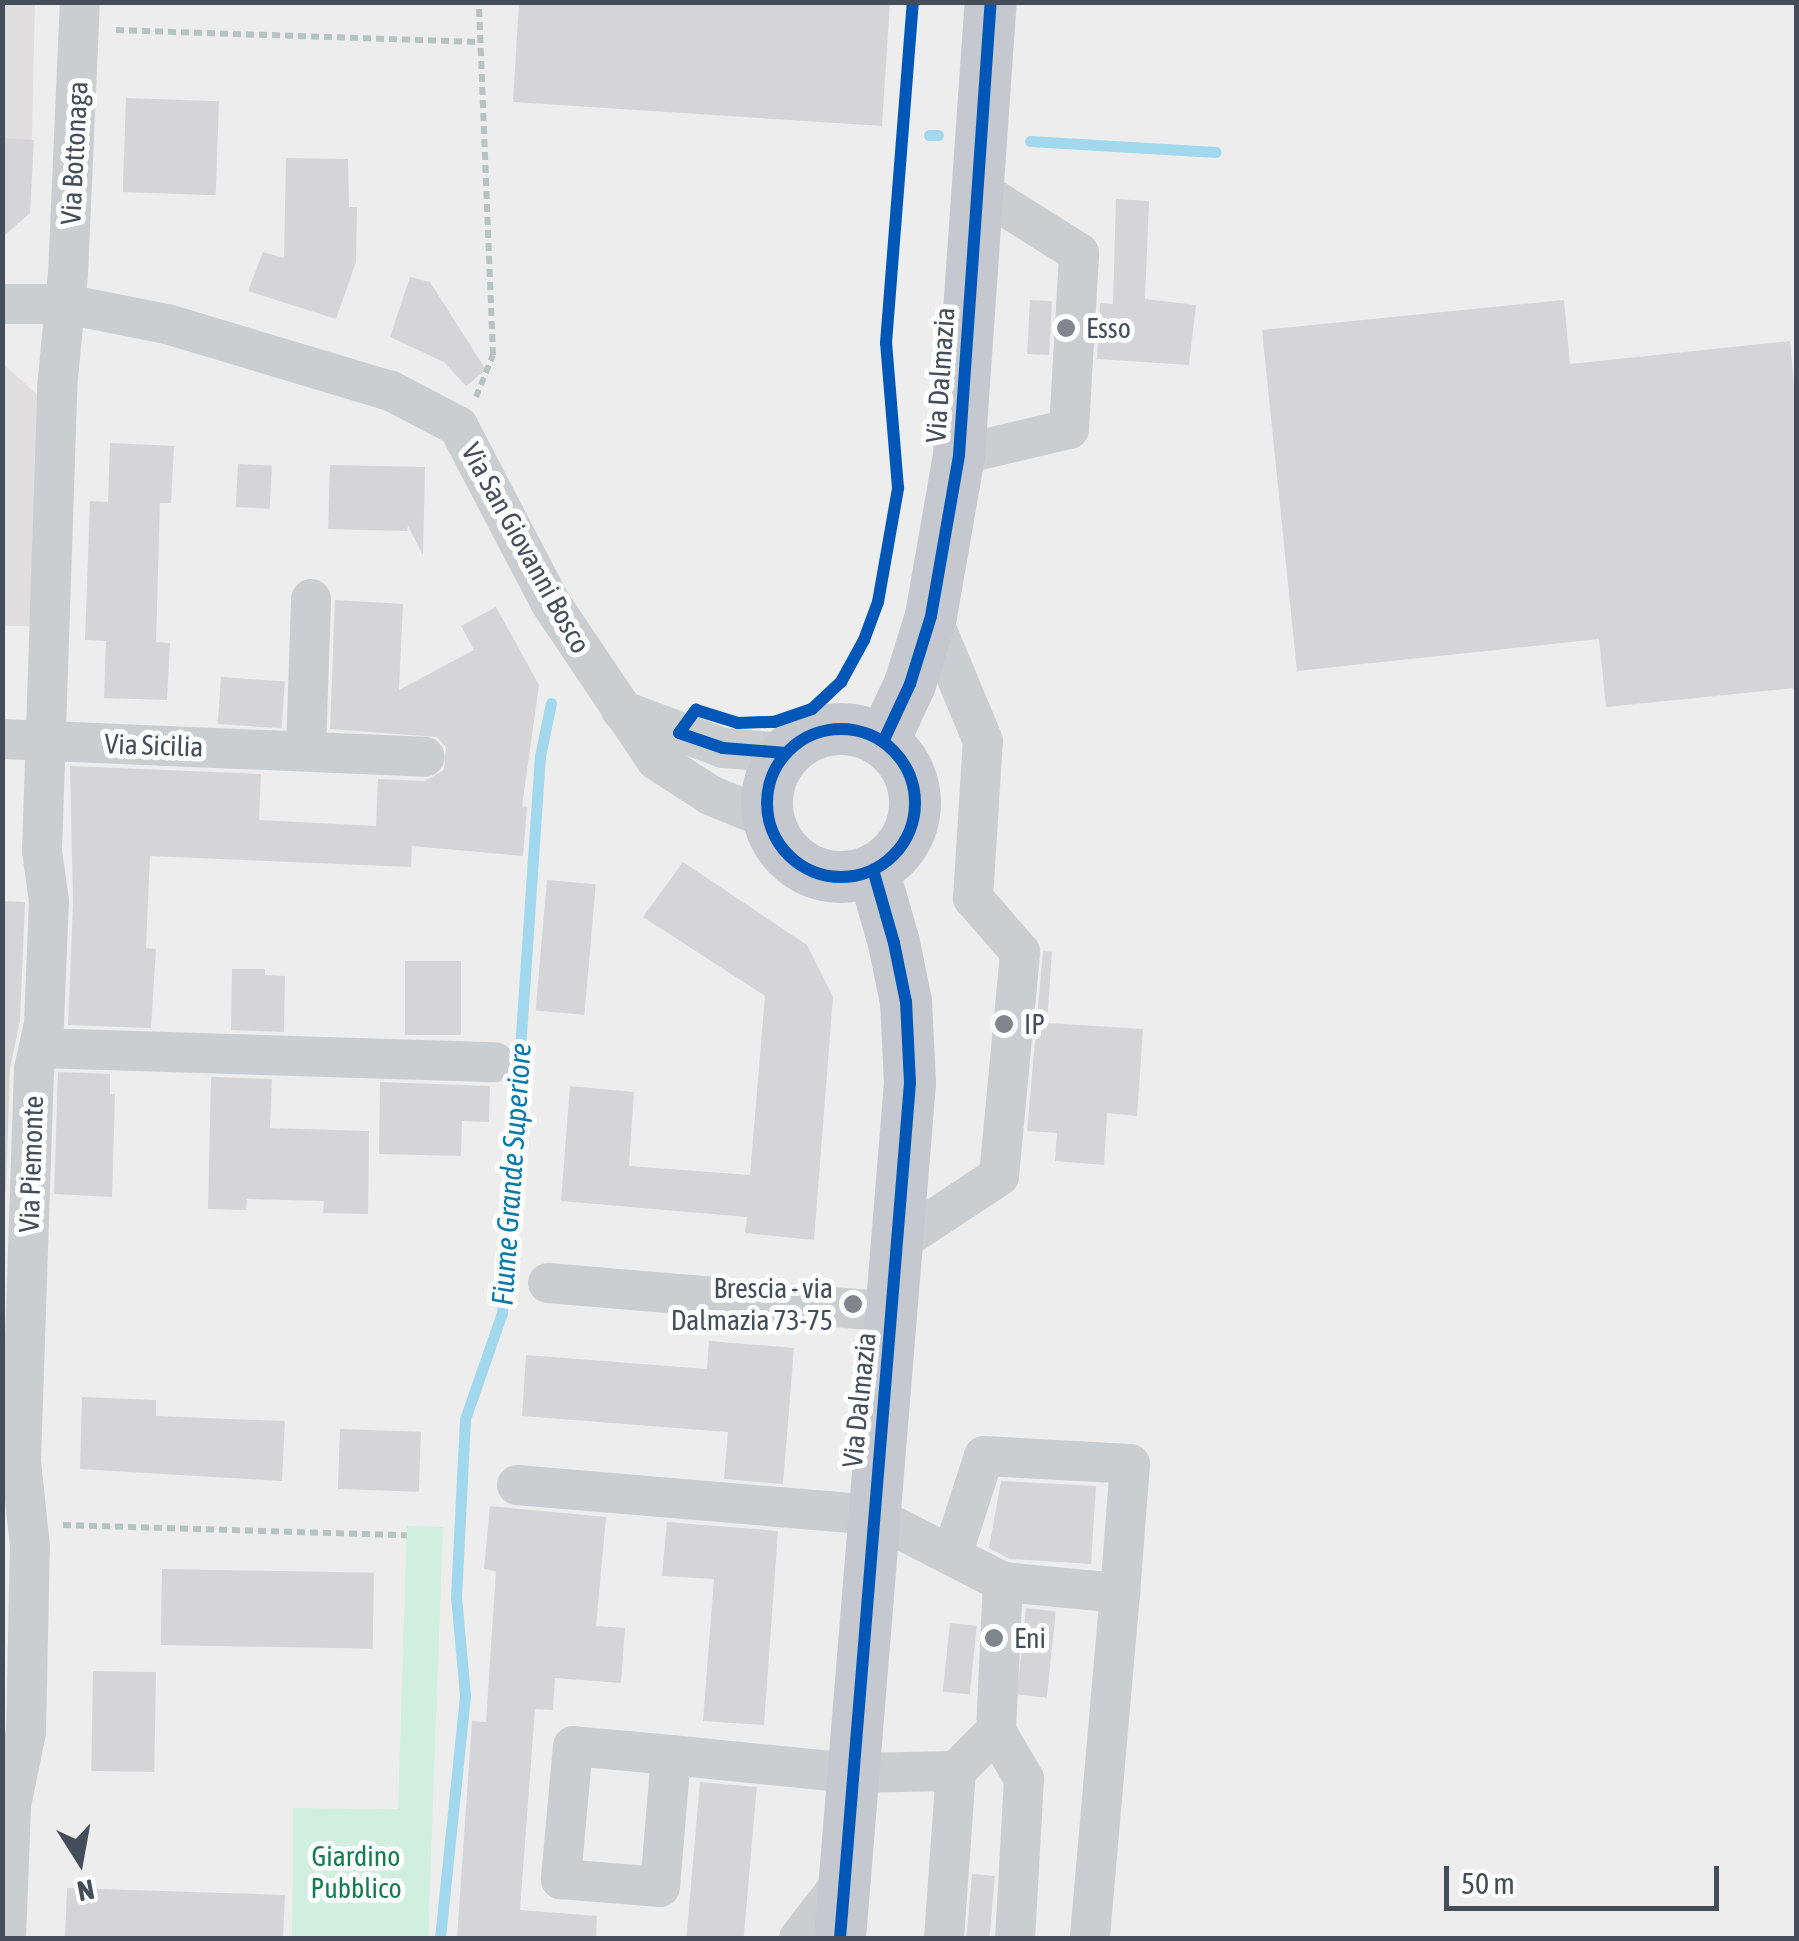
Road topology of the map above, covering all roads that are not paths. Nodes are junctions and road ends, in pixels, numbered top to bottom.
1 (991, 2) edge
2 (80, 16) edge
3 (979, 190) junction
4 (2, 304) edge
5 (66, 304) junction
6 (959, 455) junction
7 (311, 599) dead end
8 (931, 616) junction
9 (621, 710) junction
10 (2, 738) edge
11 (46, 740) junction
12 (883, 742) junction
13 (306, 751) junction
14 (786, 753) junction
15 (425, 757) dead end
16 (768, 818) junction
17 (872, 870) junction
18 (39, 1048) junction
19 (495, 1062) dead end
20 (899, 1242) junction
21 (15, 1261) edge
22 (548, 1284) dead end
23 (893, 1312) junction
24 (517, 1485) dead end
25 (872, 1514) junction
26 (952, 1555) junction
27 (1002, 1582) junction
28 (1120, 1593) junction
29 (996, 1731) junction
30 (671, 1755) dead end
31 (956, 1771) junction
32 (852, 1774) junction
33 (845, 1879) junction
34 (6, 1938) edge
35 (800, 1938) edge
36 (840, 1938) edge
37 (944, 1938) edge
38 (1014, 1938) edge
39 (1090, 1938) edge

1 - 3 main road, Via Dalmazia
2 - 5 street, Via Bottonaga
3 - 6 main road, Via Dalmazia
3 - 6 street
4 - 5 street, Via San Giovanni Bosco
5 - 9 street, Via San Giovanni Bosco
5 - 11 street, Via Piemonte
6 - 8 main road, Via Dalmazia
7 - 13 street
8 - 12 main road, Via Dalmazia
8 - 20 street
9 - 14 street
9 - 16 street, Via San Giovanni Bosco
10 - 11 street, Via Sicilia
11 - 13 street, Via Sicilia
11 - 18 street, Via Piemonte
12 - 14 main road
12 - 17 main road
13 - 15 street, Via Sicilia
14 - 16 main road
16 - 17 main road
17 - 20 main road, Via Dalmazia
18 - 19 street
18 - 21 street, Via Piemonte
20 - 23 main road, Via Dalmazia
21 - 34 street, Via Piemonte
22 - 23 street, Via Dalmazia
23 - 25 main road, Via Dalmazia
24 - 25 street
25 - 26 street
25 - 32 main road, Via Dalmazia
26 - 27 street
26 - 28 street
27 - 28 street
27 - 29 street
28 - 39 street
29 - 31 street
29 - 38 street
30 - 32 street
31 - 32 street
31 - 37 street
32 - 33 main road, Via Dalmazia
33 - 35 street
33 - 36 main road, Via Dalmazia

